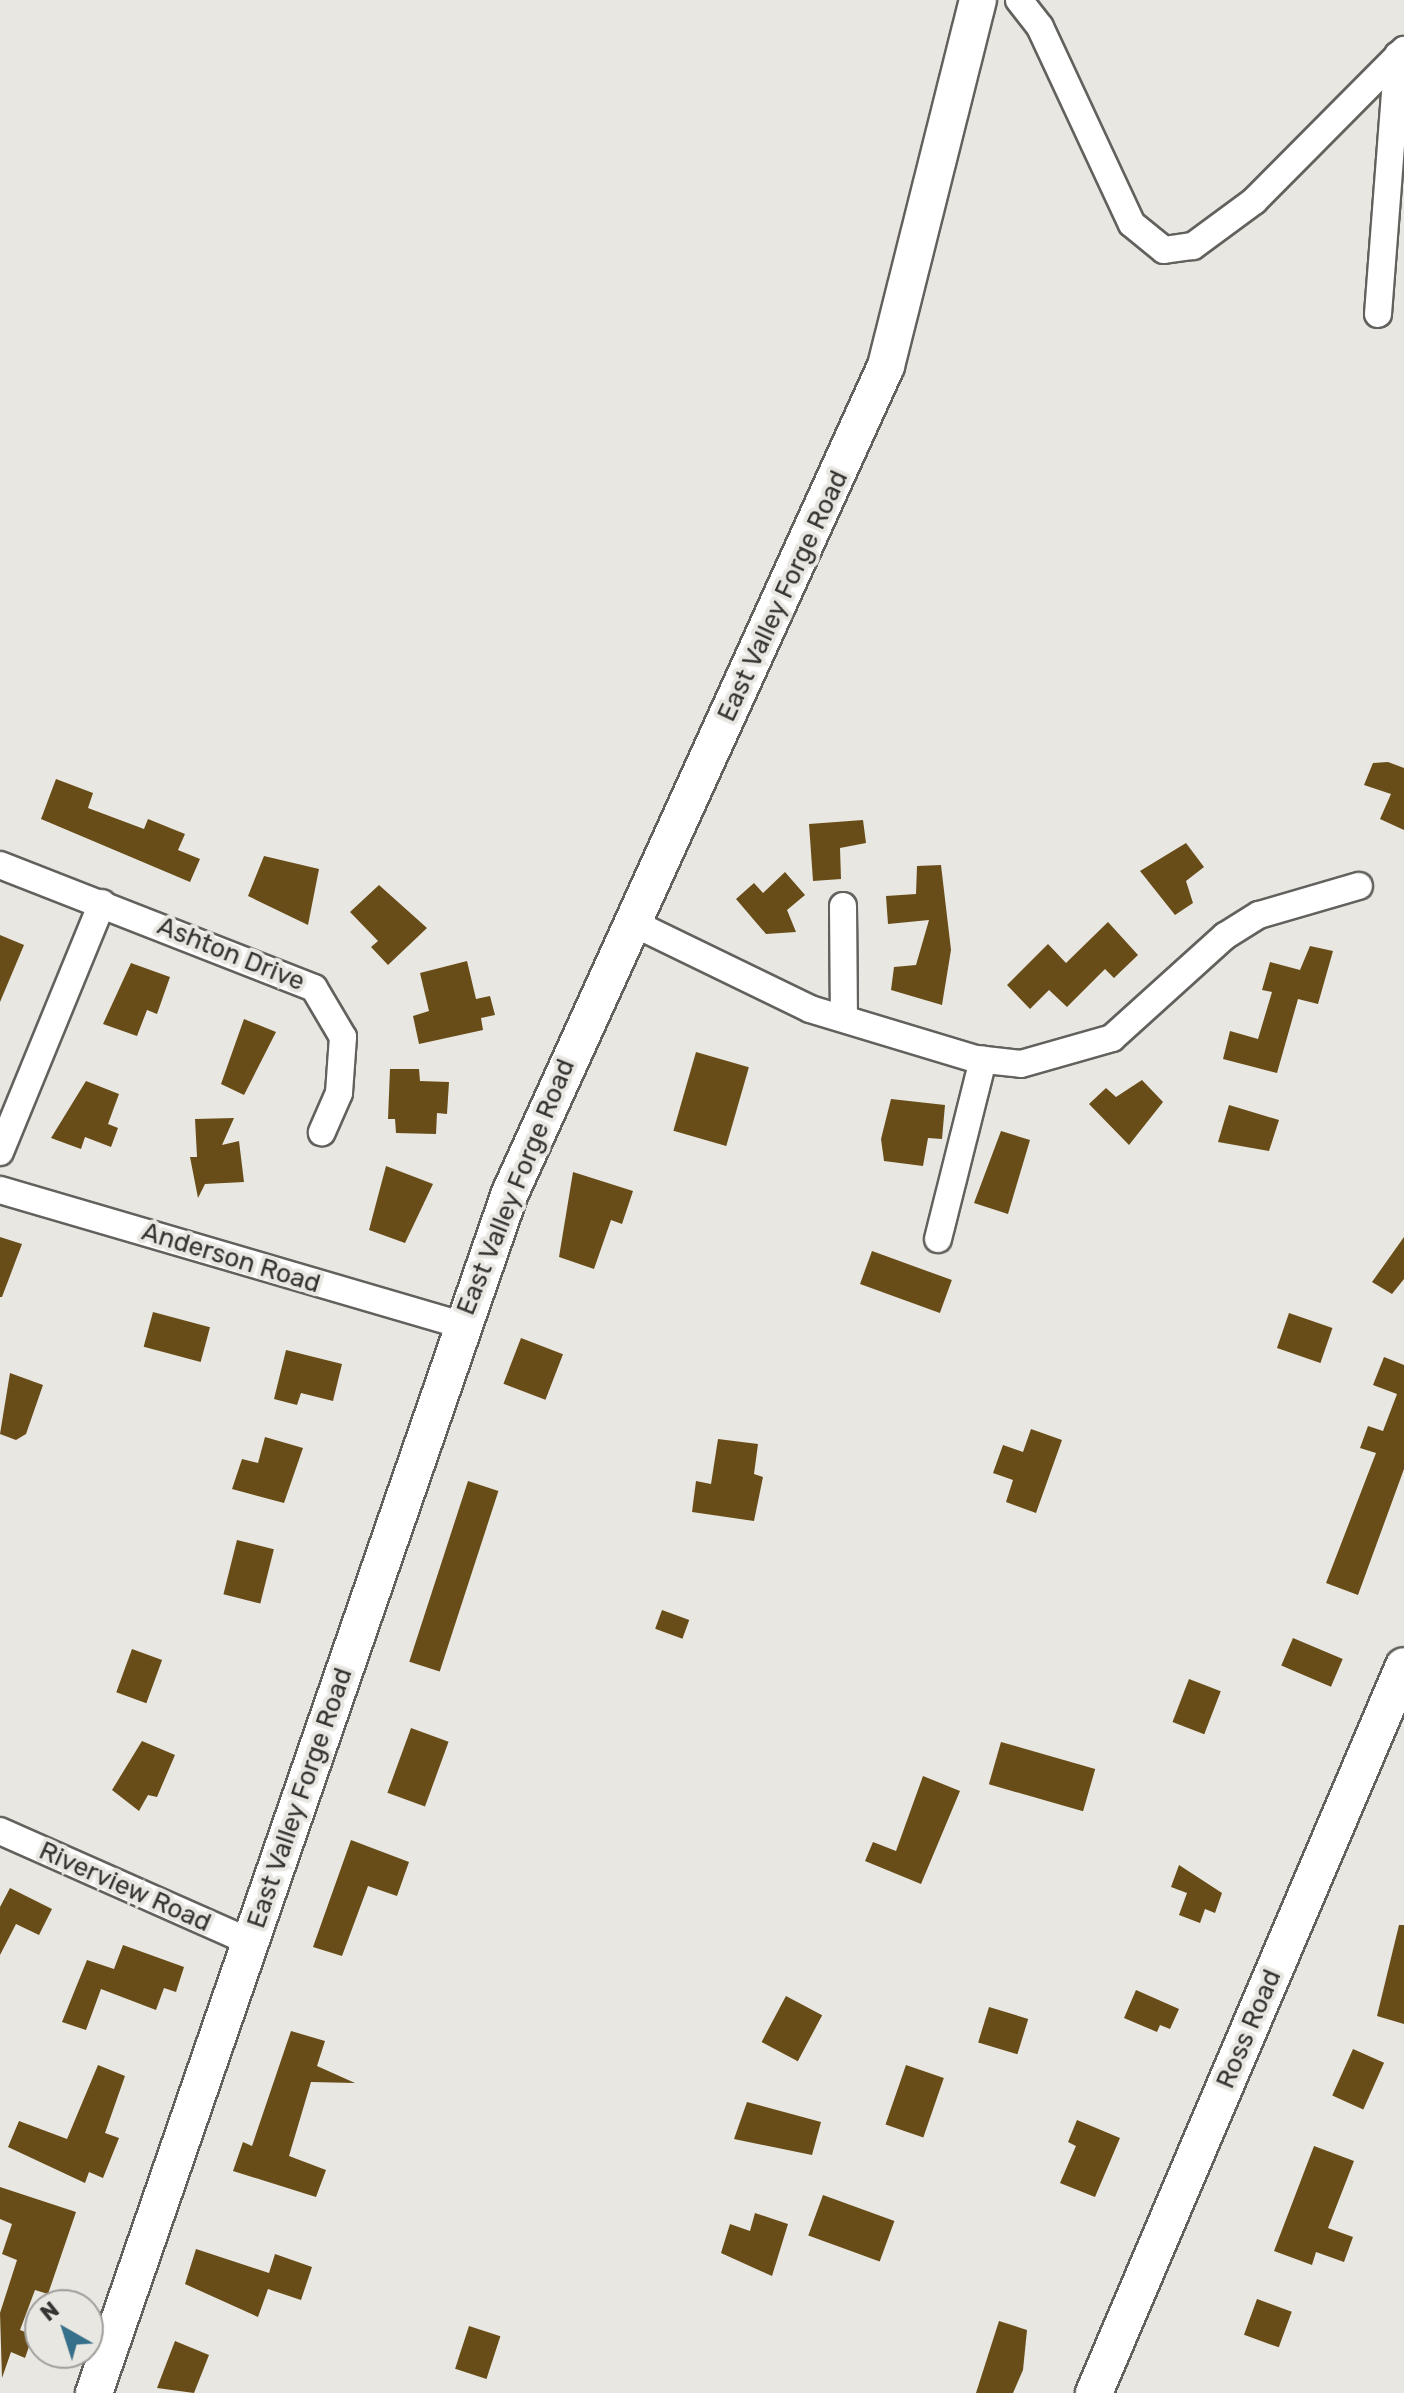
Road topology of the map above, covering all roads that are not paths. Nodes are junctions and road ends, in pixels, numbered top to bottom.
1 (978, 0) edge
2 (1019, 0) edge
3 (1401, 52) edge
4 (1378, 314) dead end
5 (0, 865) edge
6 (1359, 886) dead end
7 (102, 903) junction
8 (843, 906) dead end
9 (629, 921) junction
10 (844, 1018) junction
11 (983, 1060) junction
12 (322, 1132) dead end
13 (0, 1152) edge
14 (0, 1190) edge
15 (938, 1239) dead end
16 (461, 1325) junction
17 (1404, 1666) edge
18 (0, 1831) edge
19 (250, 1942) junction
20 (94, 2393) edge
21 (1094, 2393) edge

1 - 9 main road, East Valley Forge Road
2 - 3 street
3 - 4 street
5 - 7 street, Ashton Drive
6 - 11 street
7 - 12 street, Ashton Drive
7 - 13 street
8 - 10 street
9 - 10 street
9 - 16 main road, East Valley Forge Road
10 - 11 street
11 - 15 street
14 - 16 street, Anderson Road
16 - 19 main road, East Valley Forge Road
17 - 21 main road, Ross Road
18 - 19 street, Riverview Road
19 - 20 main road, East Valley Forge Road

